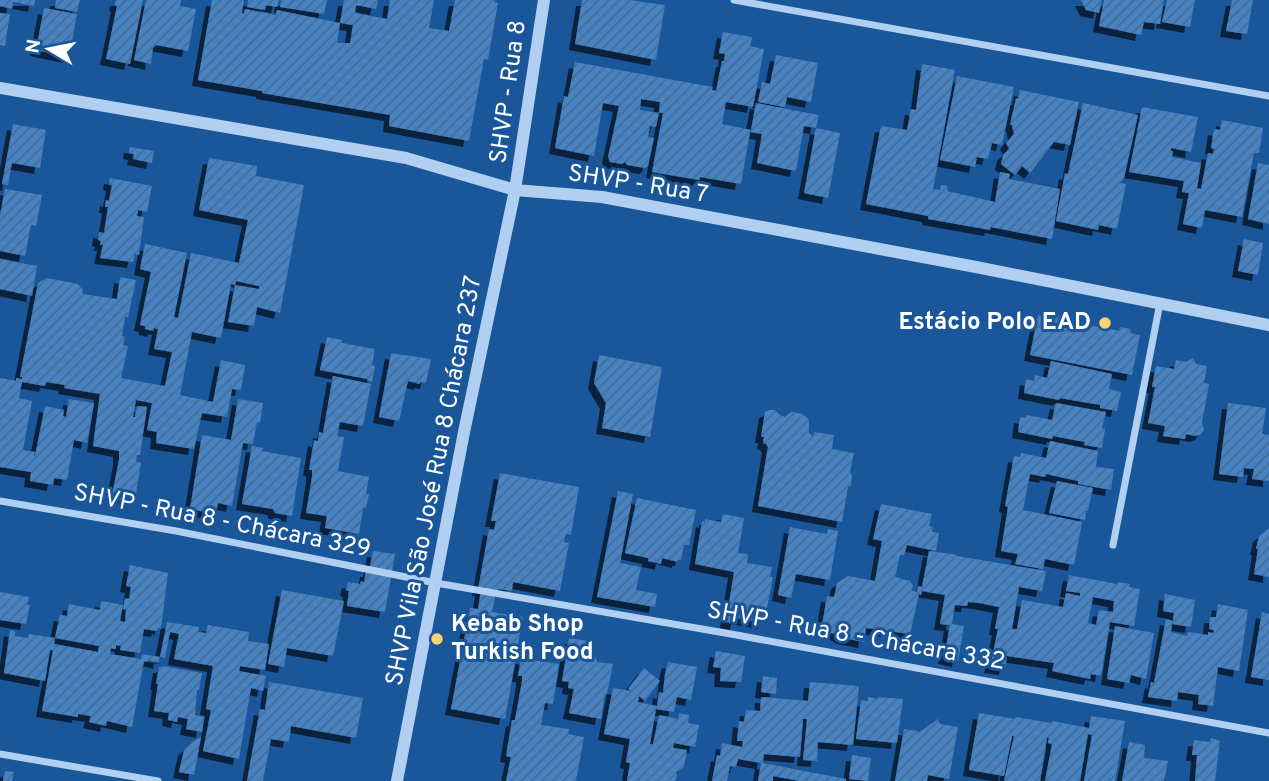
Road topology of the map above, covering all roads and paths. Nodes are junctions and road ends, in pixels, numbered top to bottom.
1 (544, 0) edge
2 (734, 0) edge
3 (0, 88) edge
4 (1269, 96) edge
5 (515, 190) junction
6 (1160, 303) junction
7 (1269, 325) edge
8 (0, 501) edge
9 (1113, 545) dead end
10 (436, 583) junction
11 (1269, 733) edge
12 (0, 754) edge
13 (158, 781) edge
14 (397, 781) edge

1 - 5 street, SHVP - Rua 8
2 - 4 street
3 - 5 street, SHVP - Rua 7
5 - 6 street, SHVP - Rua 7
5 - 10 street, SHVP Vila São José Rua 8 Chácara 237
6 - 7 street, SHVP - Rua 7
6 - 9 street
8 - 10 street, SHVP - Rua 8 - Chácara 329
10 - 11 street, SHVP - Rua 8 - Chácara 332
10 - 14 street, SHVP Vila São José Rua 8 Chácara 237
12 - 13 street

